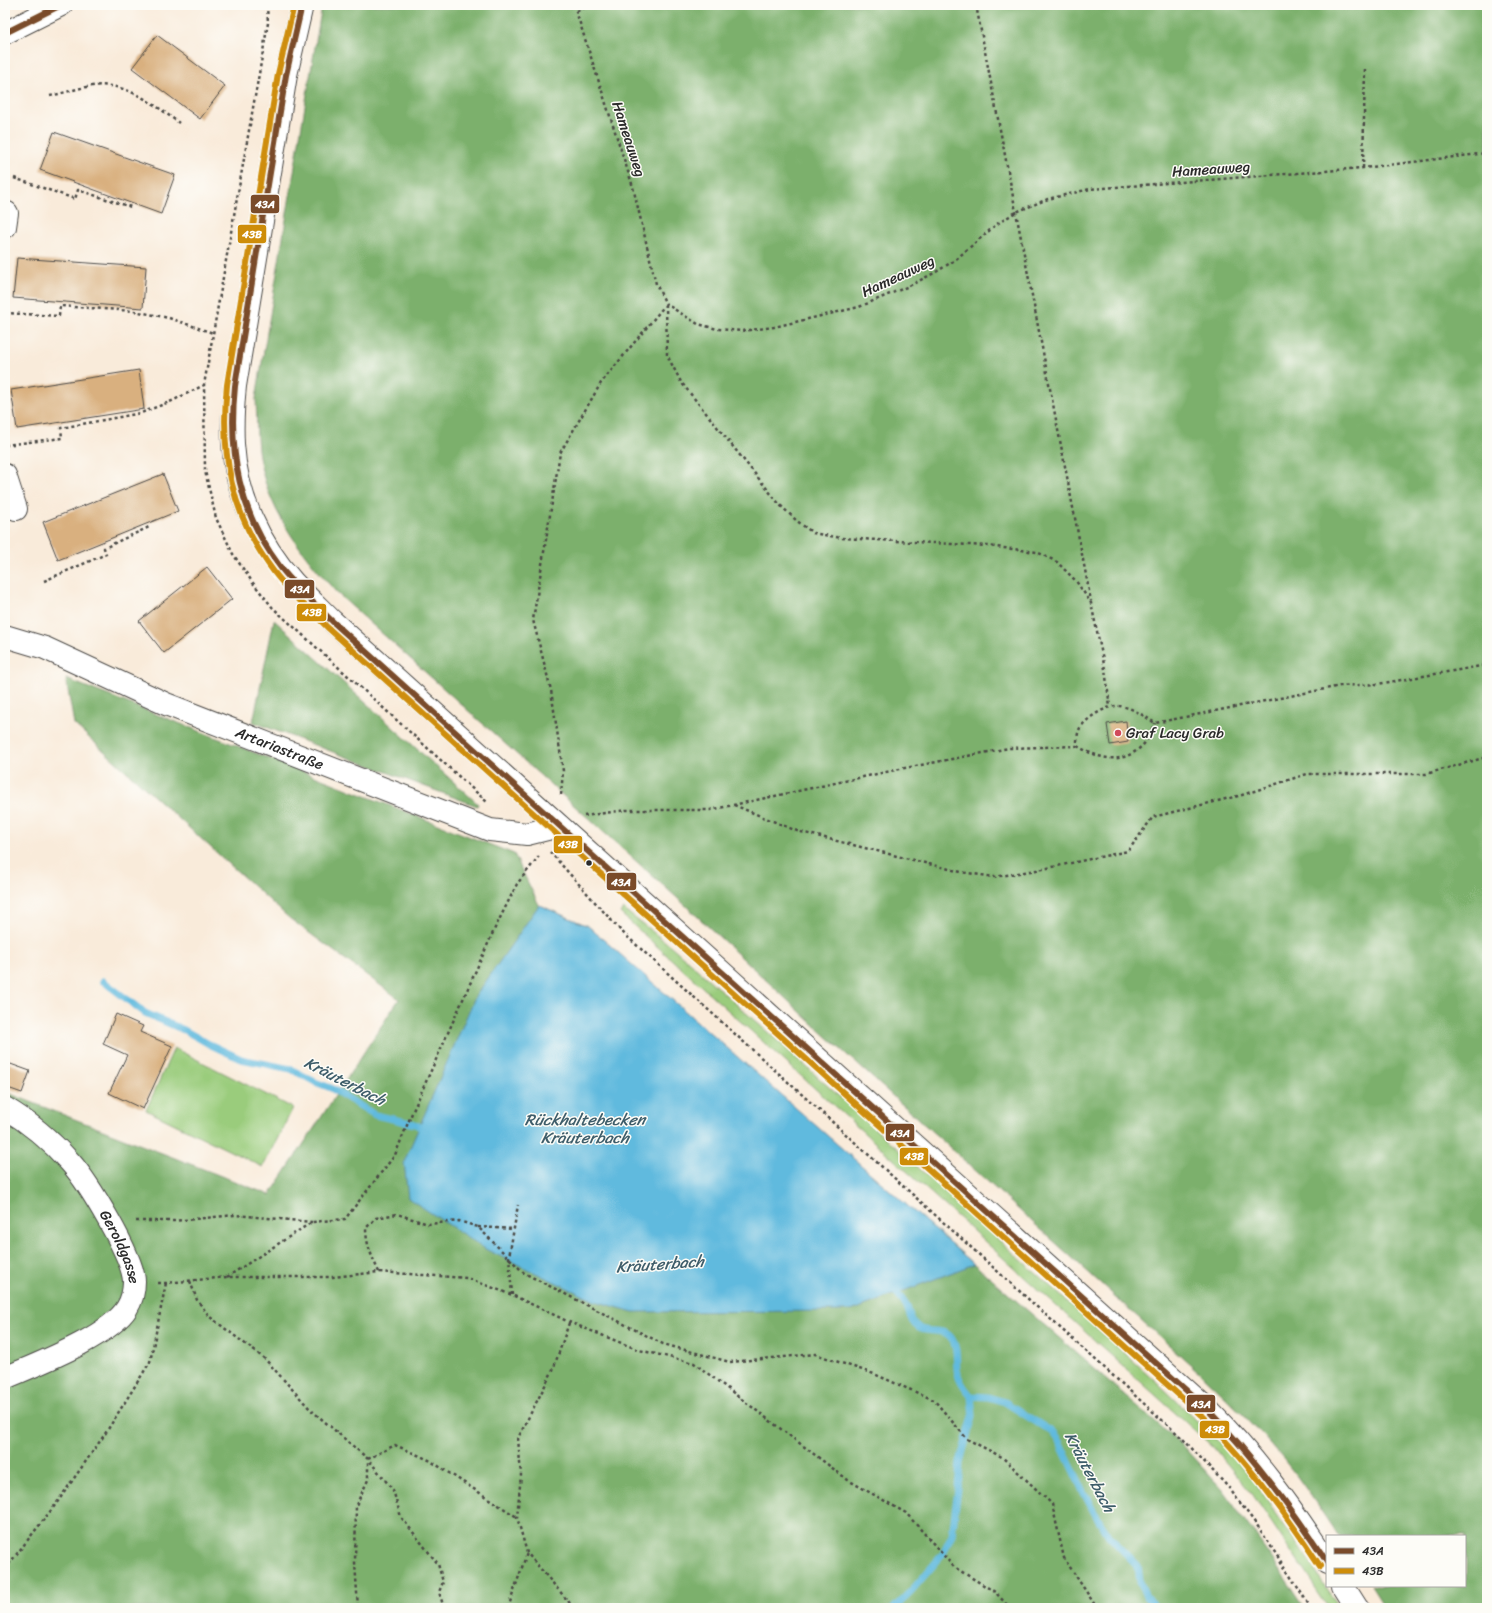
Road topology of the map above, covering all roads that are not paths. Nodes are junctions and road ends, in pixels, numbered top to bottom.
1 (61, 5) edge
2 (286, 5) edge
3 (302, 5) edge
4 (5, 33) edge
5 (286, 75) junction
6 (5, 475) edge
7 (16, 509) dead end
8 (5, 636) edge
9 (559, 826) junction
10 (5, 1108) edge
11 (5, 1378) edge
12 (1326, 1560) edge
13 (1344, 1587) edge
14 (1357, 1608) edge

1 - 4 main road
2 - 5 main road
3 - 5 main road
5 - 9 main road
6 - 7 main road
8 - 9 main road, Artariastraße
9 - 12 main road
10 - 11 main road, Geroldgasse
13 - 14 main road

